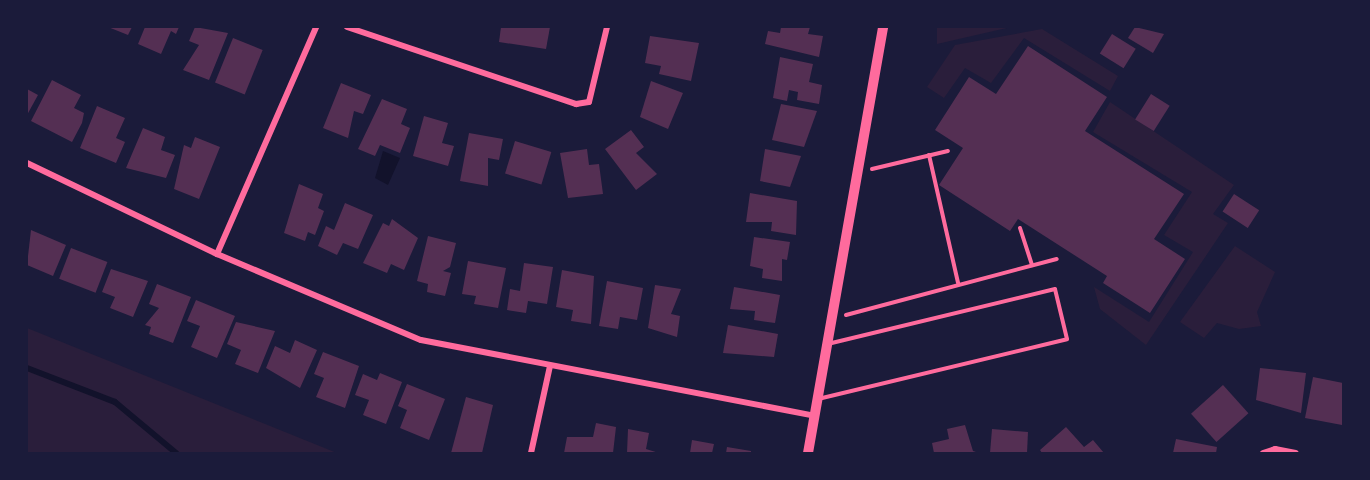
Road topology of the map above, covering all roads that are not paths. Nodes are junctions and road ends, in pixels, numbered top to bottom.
1 (316, 27) edge
2 (347, 27) edge
3 (607, 27) edge
4 (883, 27) edge
5 (27, 163) edge
6 (217, 254) junction
7 (827, 344) junction
8 (550, 366) junction
9 (818, 399) junction
10 (814, 416) junction
11 (531, 453) edge
12 (808, 453) edge
13 (1263, 453) edge
14 (1296, 453) edge

1 - 6 street
2 - 3 street
4 - 7 street
5 - 6 street
6 - 8 street
7 - 9 street
7 - 9 lane
8 - 10 street
8 - 11 street
9 - 10 street
10 - 12 street
13 - 14 street

